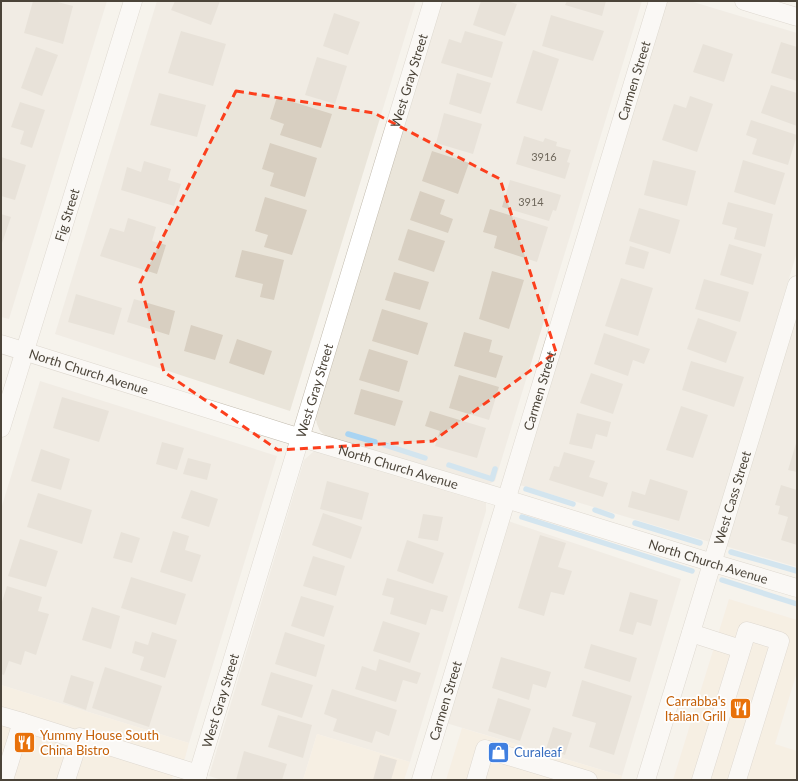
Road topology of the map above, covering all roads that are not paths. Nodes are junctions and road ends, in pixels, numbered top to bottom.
1 (133, 1) edge
2 (433, 1) edge
3 (658, 1) edge
4 (744, 1) edge
5 (797, 17) edge
6 (797, 285) edge
7 (1, 344) edge
8 (25, 351) junction
9 (1, 428) edge
10 (300, 437) junction
11 (506, 499) junction
12 (713, 563) junction
13 (797, 588) edge
14 (691, 633) junction
15 (741, 649) junction
16 (1, 716) edge
17 (22, 722) junction
18 (79, 740) junction
19 (197, 777) edge
20 (4, 780) edge
21 (66, 780) edge
22 (421, 780) edge
23 (476, 780) edge
24 (588, 780) edge
25 (646, 780) edge
26 (701, 780) edge
27 (737, 780) edge

1 - 8 street, Fig Street
2 - 10 street, West Gray Street
3 - 11 street, Carmen Street
4 - 5 street
6 - 12 street, West Cass Street
7 - 8 street, North Church Avenue
8 - 9 street, Fig Street
8 - 10 street, North Church Avenue
10 - 11 street, North Church Avenue
10 - 19 street, West Gray Street
11 - 12 street, North Church Avenue
11 - 22 street, Carmen Street
12 - 13 street, North Church Avenue
12 - 14 street, West Cass Street
14 - 15 street
14 - 25 street, West Cass Street
15 - 26 street
15 - 27 street
16 - 17 street
17 - 18 street
17 - 20 street
18 - 19 street
18 - 21 street
23 - 24 street

